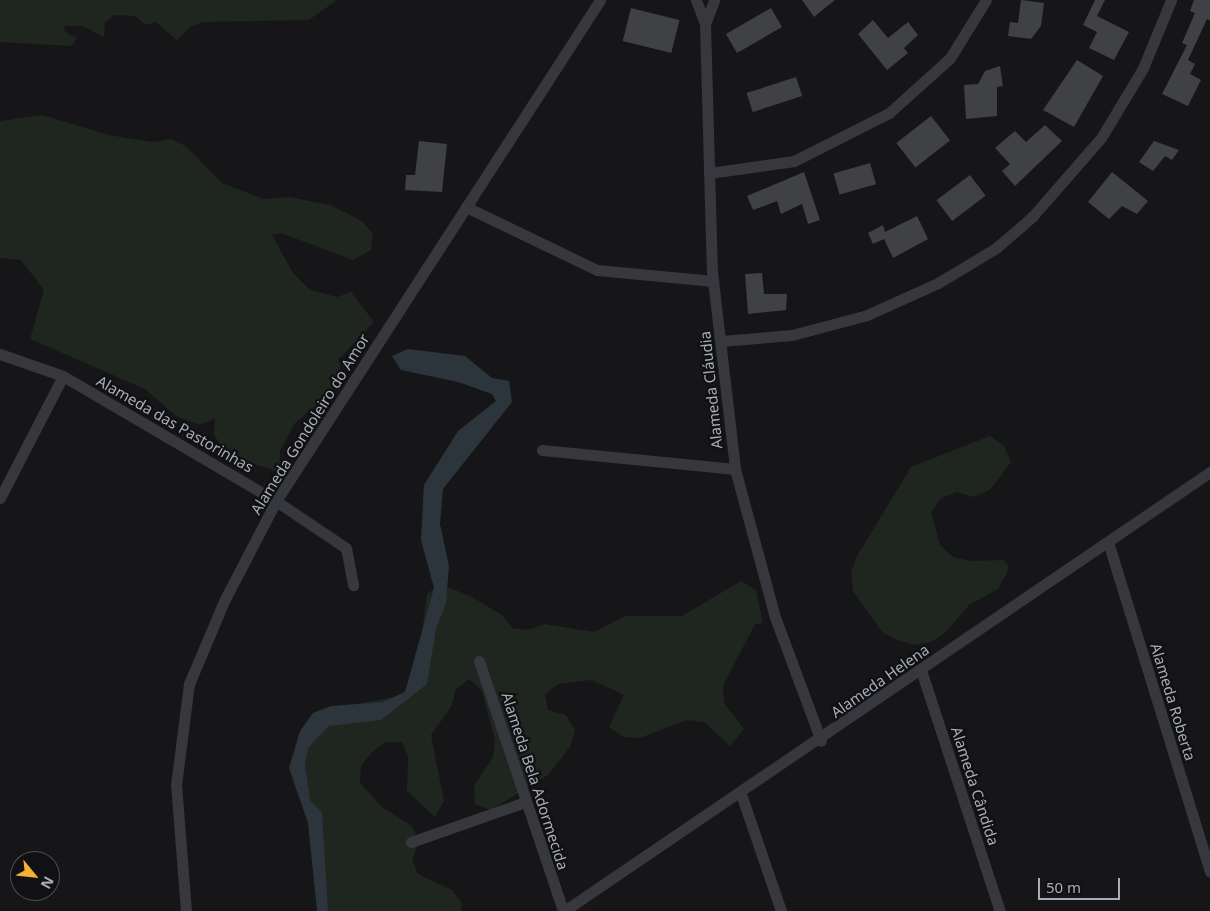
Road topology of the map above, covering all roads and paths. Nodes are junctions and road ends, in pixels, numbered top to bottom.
1 (600, 0) edge
2 (696, 0) edge
3 (714, 0) edge
4 (986, 0) edge
5 (1171, 0) edge
6 (705, 24) junction
7 (709, 173) junction
8 (466, 208) junction
9 (713, 281) junction
10 (721, 341) junction
11 (0, 354) edge
12 (63, 376) junction
13 (542, 450) dead end
14 (735, 469) junction
15 (1210, 472) edge
16 (0, 498) edge
17 (276, 501) junction
18 (1108, 542) junction
19 (353, 585) dead end
20 (479, 661) dead end
21 (921, 670) junction
22 (821, 740) junction
23 (741, 794) junction
24 (525, 802) junction
25 (411, 842) dead end
26 (1210, 872) edge
27 (186, 911) edge
28 (564, 911) edge
29 (780, 911) edge
30 (1000, 911) edge

1 - 8 street, Alameda Gondoleiro do Amor
2 - 6 street
3 - 6 street
4 - 7 street
5 - 10 street
6 - 7 street, Alameda Cláudia
7 - 9 street, Alameda Cláudia
8 - 9 street
8 - 17 street, Alameda Gondoleiro do Amor
9 - 10 street, Alameda Cláudia
10 - 14 street, Alameda Cláudia
11 - 12 street, Alameda das Pastorinhas
12 - 16 street
12 - 17 street, Alameda das Pastorinhas
13 - 14 street
14 - 22 street, Alameda Cláudia
15 - 18 street, Alameda Helena
17 - 19 street, Alameda das Pastorinhas
17 - 27 street, Alameda Gondoleiro do Amor
18 - 21 street, Alameda Helena
18 - 26 street, Alameda Roberta
20 - 24 street, Alameda Bela Adormecida
21 - 22 street, Alameda Helena
21 - 30 street, Alameda Cândida
22 - 23 street, Alameda Helena
23 - 28 street, Alameda Helena
23 - 29 street
24 - 25 street
24 - 28 street, Alameda Bela Adormecida

